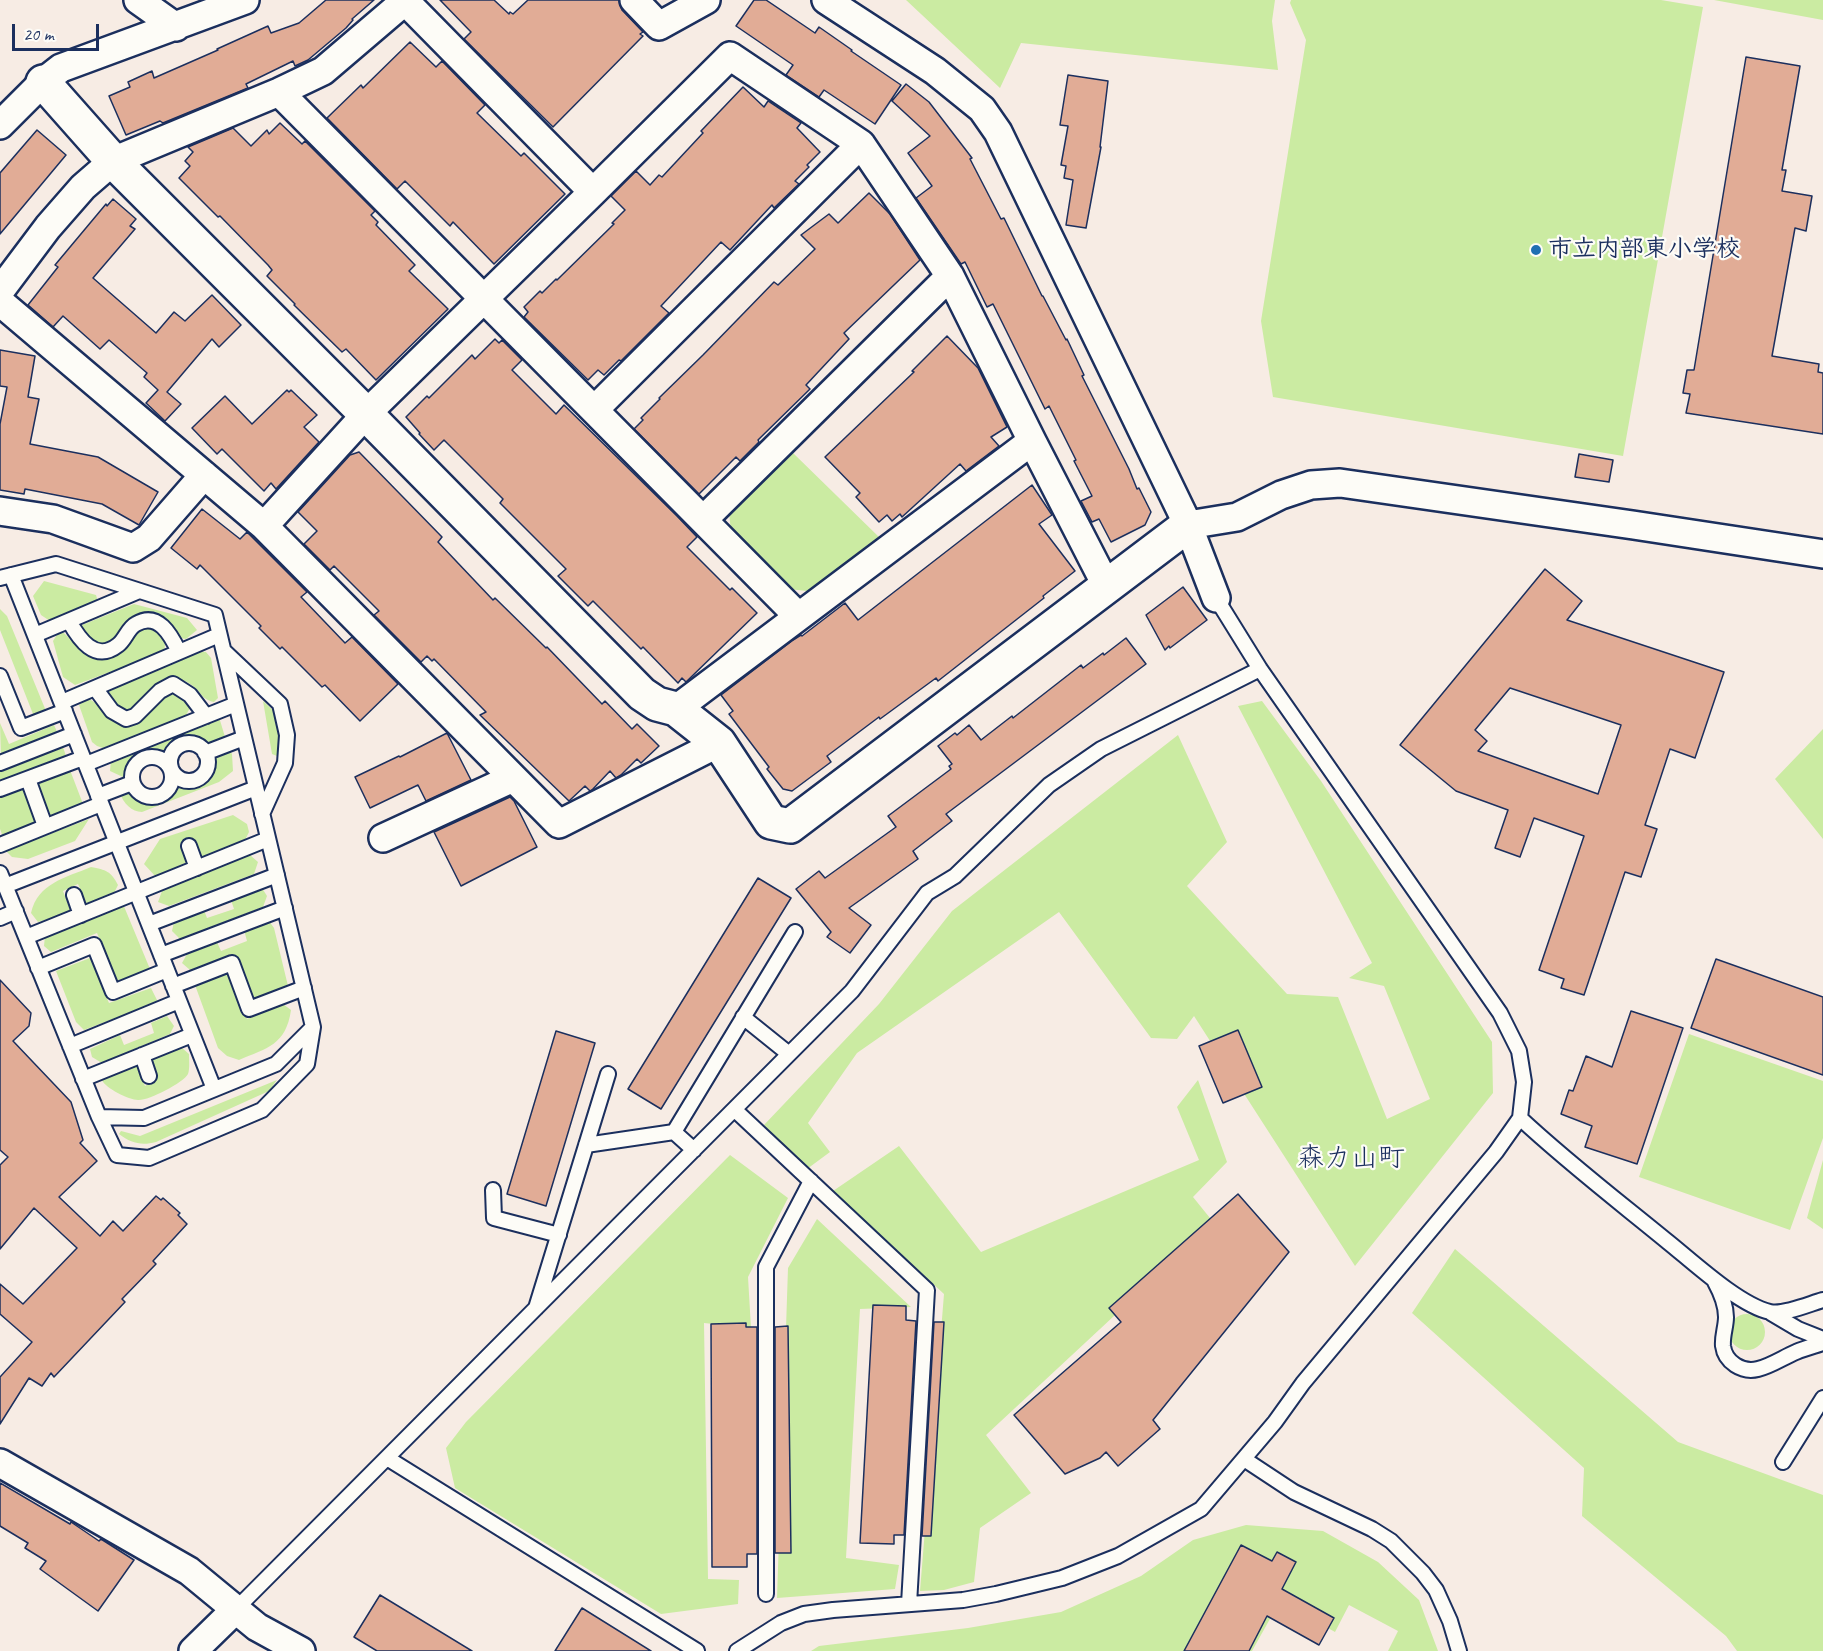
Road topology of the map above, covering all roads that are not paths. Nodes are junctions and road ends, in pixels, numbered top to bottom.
1 (138, 0) edge
2 (245, 0) edge
3 (634, 0) edge
4 (706, 0) edge
5 (826, 0) edge
6 (176, 27) junction
7 (43, 82) junction
8 (279, 92) junction
9 (0, 125) edge
10 (861, 144) junction
11 (113, 161) junction
12 (593, 192) junction
13 (950, 276) junction
14 (0, 291) edge
15 (484, 298) junction
16 (0, 302) edge
17 (594, 410) junction
18 (366, 414) junction
19 (1032, 441) junction
20 (204, 476) junction
21 (0, 511) edge
22 (703, 520) junction
23 (1188, 525) junction
24 (264, 526) junction
25 (1823, 554) edge
26 (6, 577) edge
27 (1107, 587) junction
28 (138, 591) junction
29 (1216, 598) joint
30 (798, 616) junction
31 (69, 621) junction
32 (35, 635) junction
33 (219, 635) junction
34 (223, 650) junction
35 (179, 652) junction
36 (1260, 669) junction
37 (0, 676) edge
38 (95, 688) junction
39 (236, 704) junction
40 (63, 706) junction
41 (676, 709) junction
42 (206, 716) junction
43 (74, 734) junction
44 (244, 738) junction
45 (719, 743) junction
46 (206, 753) junction
47 (84, 761) junction
48 (0, 763) edge
49 (170, 770) junction
50 (513, 778) junction
51 (28, 779) junction
52 (132, 783) junction
53 (256, 788) junction
54 (0, 789) edge
55 (100, 800) junction
56 (262, 814) junction
57 (45, 826) junction
58 (383, 838) dead end
59 (268, 839) junction
60 (117, 842) junction
61 (0, 845) edge
62 (189, 846) dead end
63 (197, 868) junction
64 (0, 873) edge
65 (277, 875) junction
66 (5, 886) junction
67 (136, 892) junction
68 (74, 895) dead end
69 (285, 908) junction
70 (15, 911) junction
71 (81, 915) junction
72 (0, 918) edge
73 (148, 924) junction
74 (795, 932) dead end
75 (26, 937) junction
76 (161, 955) junction
77 (38, 968) junction
78 (167, 970) junction
79 (173, 986) junction
80 (304, 988) junction
81 (179, 1001) junction
82 (743, 1017) junction
83 (313, 1027) junction
84 (192, 1035) junction
85 (70, 1046) junction
86 (789, 1054) junction
87 (142, 1055) junction
88 (608, 1074) dead end
89 (150, 1076) dead end
90 (83, 1079) junction
91 (214, 1089) junction
92 (735, 1110) junction
93 (99, 1117) junction
94 (1520, 1118) junction
95 (674, 1132) junction
96 (586, 1145) junction
97 (694, 1150) junction
98 (811, 1181) junction
99 (493, 1190) dead end
100 (559, 1235) junction
101 (1714, 1280) junction
102 (1823, 1300) edge
103 (536, 1310) junction
104 (1771, 1313) junction
105 (1823, 1341) edge
106 (1823, 1398) edge
107 (387, 1458) junction
108 (1244, 1459) junction
109 (1783, 1462) dead end
110 (0, 1463) edge
111 (766, 1594) dead end
112 (909, 1604) junction
113 (236, 1609) junction
114 (193, 1651) edge
115 (301, 1651) edge
116 (697, 1651) edge
117 (737, 1651) edge
118 (1459, 1651) edge

1 - 6 street
2 - 6 street
3 - 4 street
5 - 23 street
6 - 7 street
7 - 9 street
7 - 11 street
8 - 11 street
8 - 12 street
8 - 15 street
10 - 12 street
10 - 13 street
10 - 17 street
11 - 14 street
11 - 18 street
12 - 15 street
13 - 19 street
13 - 22 street
15 - 17 street
15 - 18 street
16 - 20 street
17 - 22 street
18 - 24 street
18 - 41 street
19 - 27 street
19 - 30 street
20 - 21 street
20 - 24 street
22 - 30 street
23 - 25 street
23 - 27 street
23 - 29 street
24 - 50 street
26 - 28 lane
26 - 32 lane
27 - 45 street
28 - 31 lane
28 - 33 lane
29 - 36 lane
30 - 41 street
31 - 32 lane
31 - 35 lane
32 - 40 lane
33 - 34 lane
33 - 35 lane
34 - 39 lane
34 - 56 lane
35 - 38 lane
36 - 86 lane
36 - 94 lane
37 - 40 lane
38 - 40 lane
38 - 42 lane
39 - 42 lane
39 - 44 lane
40 - 43 lane
41 - 45 street
42 - 47 lane
43 - 47 lane
43 - 48 lane
44 - 46 lane
44 - 53 lane
45 - 50 street
46 - 49 lane
46 - 49 lane
47 - 51 lane
47 - 55 lane
49 - 52 lane
49 - 52 lane
50 - 58 street
51 - 54 lane
51 - 57 lane
52 - 55 lane
53 - 56 lane
53 - 60 lane
55 - 57 lane
55 - 60 lane
56 - 59 lane
57 - 61 lane
59 - 63 lane
59 - 65 lane
60 - 66 lane
60 - 67 lane
62 - 63 lane
63 - 67 lane
64 - 66 lane
65 - 69 lane
65 - 73 lane
66 - 70 lane
67 - 71 lane
67 - 73 lane
68 - 71 lane
69 - 76 lane
69 - 80 lane
70 - 72 lane
70 - 75 lane
71 - 75 lane
73 - 76 lane
74 - 82 lane
75 - 77 lane
76 - 78 lane
77 - 78 lane
77 - 85 lane
78 - 79 lane
79 - 80 lane
79 - 81 lane
80 - 83 lane
81 - 84 lane
81 - 85 lane
82 - 86 lane
82 - 95 lane
83 - 91 lane
83 - 93 lane
84 - 87 lane
84 - 91 lane
85 - 90 lane
86 - 92 lane
87 - 89 lane
87 - 90 lane
88 - 96 lane
90 - 93 lane
91 - 93 lane
92 - 97 lane
92 - 98 lane
94 - 101 lane
94 - 108 lane
95 - 96 lane
95 - 97 lane
96 - 100 lane
97 - 103 lane
98 - 111 lane
98 - 112 lane
99 - 100 lane
100 - 103 lane
101 - 104 lane
101 - 105 lane
102 - 104 lane
103 - 107 lane
104 - 105 lane
106 - 109 lane
107 - 113 lane
107 - 116 lane
108 - 112 lane
108 - 118 lane
110 - 113 street
112 - 117 lane
113 - 114 street
113 - 115 street

